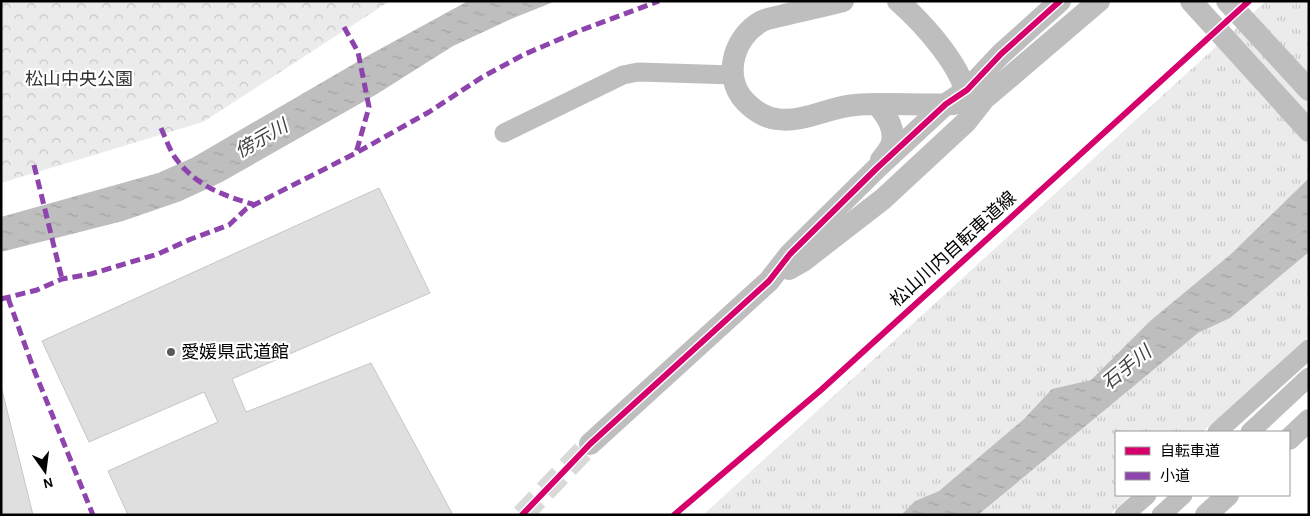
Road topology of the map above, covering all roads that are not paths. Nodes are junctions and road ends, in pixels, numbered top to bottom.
1 (843, 1) edge
2 (898, 1) edge
3 (1060, 1) edge
4 (1099, 1) edge
5 (1191, 1) edge
6 (1227, 1) edge
7 (941, 47) junction
8 (1001, 54) junction
9 (734, 74) junction
10 (1309, 90) edge
11 (972, 103) junction
12 (876, 104) junction
13 (946, 104) junction
14 (1309, 131) edge
15 (504, 133) dead end
16 (877, 168) junction
17 (769, 281) junction
18 (1309, 349) edge
19 (1309, 377) edge
20 (1309, 420) edge
21 (1218, 431) edge
22 (1251, 431) edge
23 (1290, 438) edge
24 (590, 444) tunnel mouth
25 (1146, 496) edge
26 (1182, 496) edge
27 (1227, 496) edge
28 (1124, 515) edge
29 (1161, 515) edge
30 (1206, 515) edge

1 - 9 street
2 - 7 street
3 - 8 street
4 - 11 street
5 - 14 street
6 - 10 street
7 - 8 street
7 - 11 street
8 - 11 street
9 - 12 street
9 - 15 street
11 - 13 street
11 - 17 street
12 - 13 street
12 - 16 street
13 - 16 street
16 - 17 street
17 - 24 street
18 - 21 street
19 - 22 street
20 - 23 street
25 - 28 street
26 - 29 street
27 - 30 street

